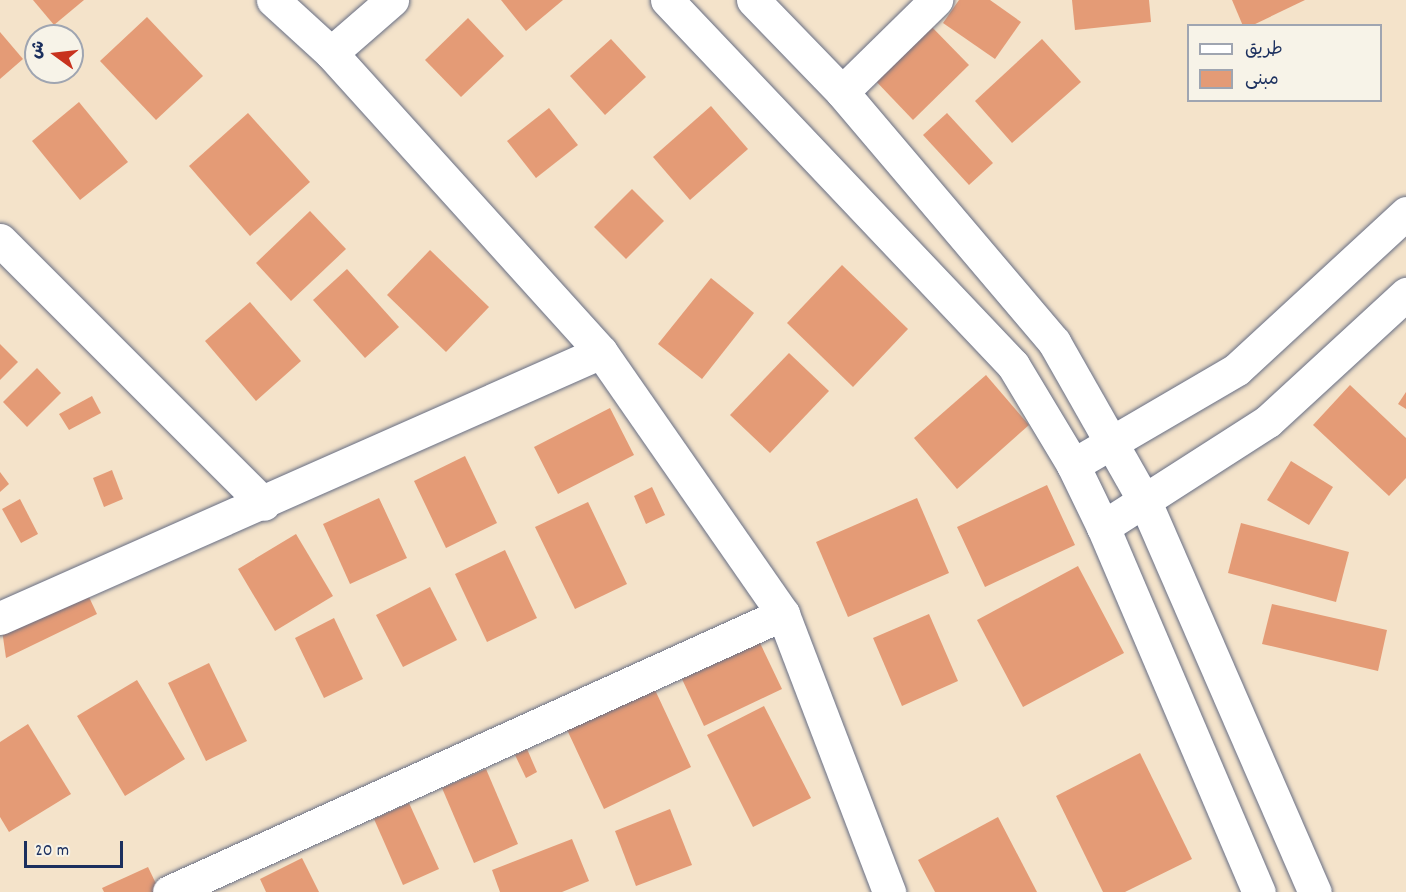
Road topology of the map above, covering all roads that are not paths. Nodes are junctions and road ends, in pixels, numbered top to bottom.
1 (273, 0) edge
2 (392, 0) edge
3 (667, 0) edge
4 (753, 0) edge
5 (936, 0) edge
6 (331, 53) junction
7 (842, 92) junction
8 (1406, 213) edge
9 (0, 240) edge
10 (1406, 294) edge
11 (601, 352) junction
12 (1115, 442) junction
13 (1073, 465) junction
14 (264, 504) junction
15 (1146, 504) junction
16 (1103, 527) junction
17 (783, 614) junction
18 (0, 618) edge
19 (169, 892) edge
20 (889, 892) edge
21 (1259, 892) edge
22 (1315, 892) edge

1 - 6 street
2 - 6 street
3 - 13 street
4 - 7 street
5 - 7 street
6 - 11 street
7 - 12 street
8 - 12 street
9 - 14 street
10 - 15 street
11 - 14 street
11 - 17 street
12 - 13 street
12 - 15 street
13 - 16 street
14 - 18 street
15 - 16 street
15 - 22 street
16 - 21 street
17 - 19 street
17 - 20 street

